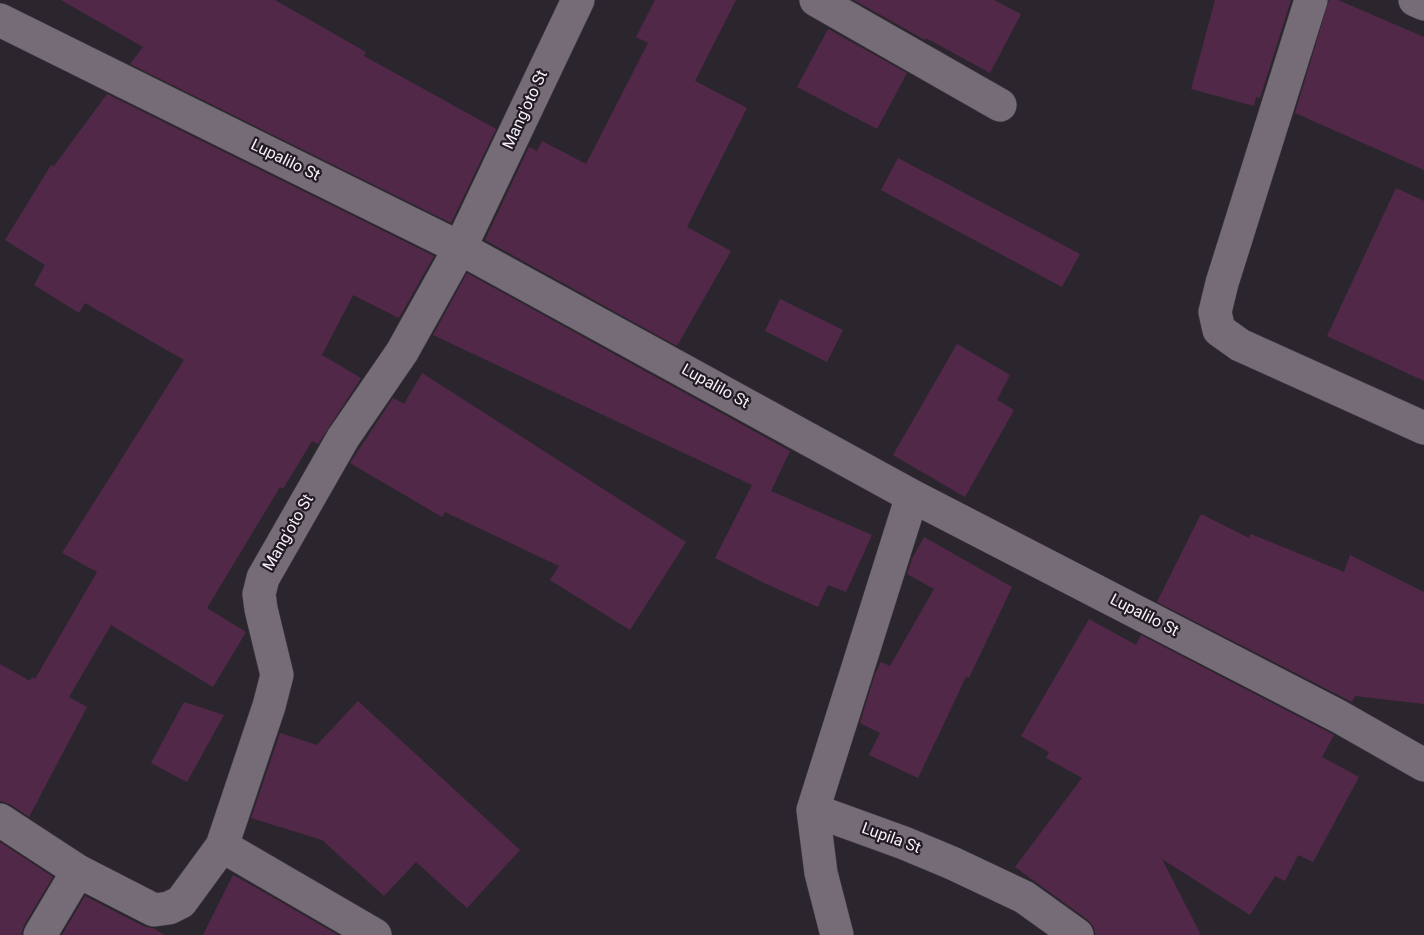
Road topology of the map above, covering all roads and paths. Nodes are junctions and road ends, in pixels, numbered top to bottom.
1 (578, 0) edge
2 (816, 0) edge
3 (1311, 0) edge
4 (1415, 0) edge
5 (1424, 4) edge
6 (0, 20) edge
7 (1000, 105) dead end
8 (460, 248) junction
9 (1424, 428) edge
10 (912, 496) junction
11 (1424, 765) edge
12 (813, 810) junction
13 (0, 820) edge
14 (222, 846) junction
15 (78, 871) junction
16 (40, 935) edge
17 (375, 935) edge
18 (837, 935) edge
19 (1077, 935) edge

1 - 8 street, Mang'oto St
2 - 7 street
3 - 9 street
4 - 5 street
6 - 8 street, Lupalilo St
8 - 10 street, Lupalilo St
8 - 14 street, Mang'oto St
10 - 11 street, Lupalilo St
10 - 12 street
12 - 18 street
12 - 19 street, Lupila St
13 - 15 street, Mang'oto St
14 - 15 street, Mang'oto St
14 - 17 street
15 - 16 street

